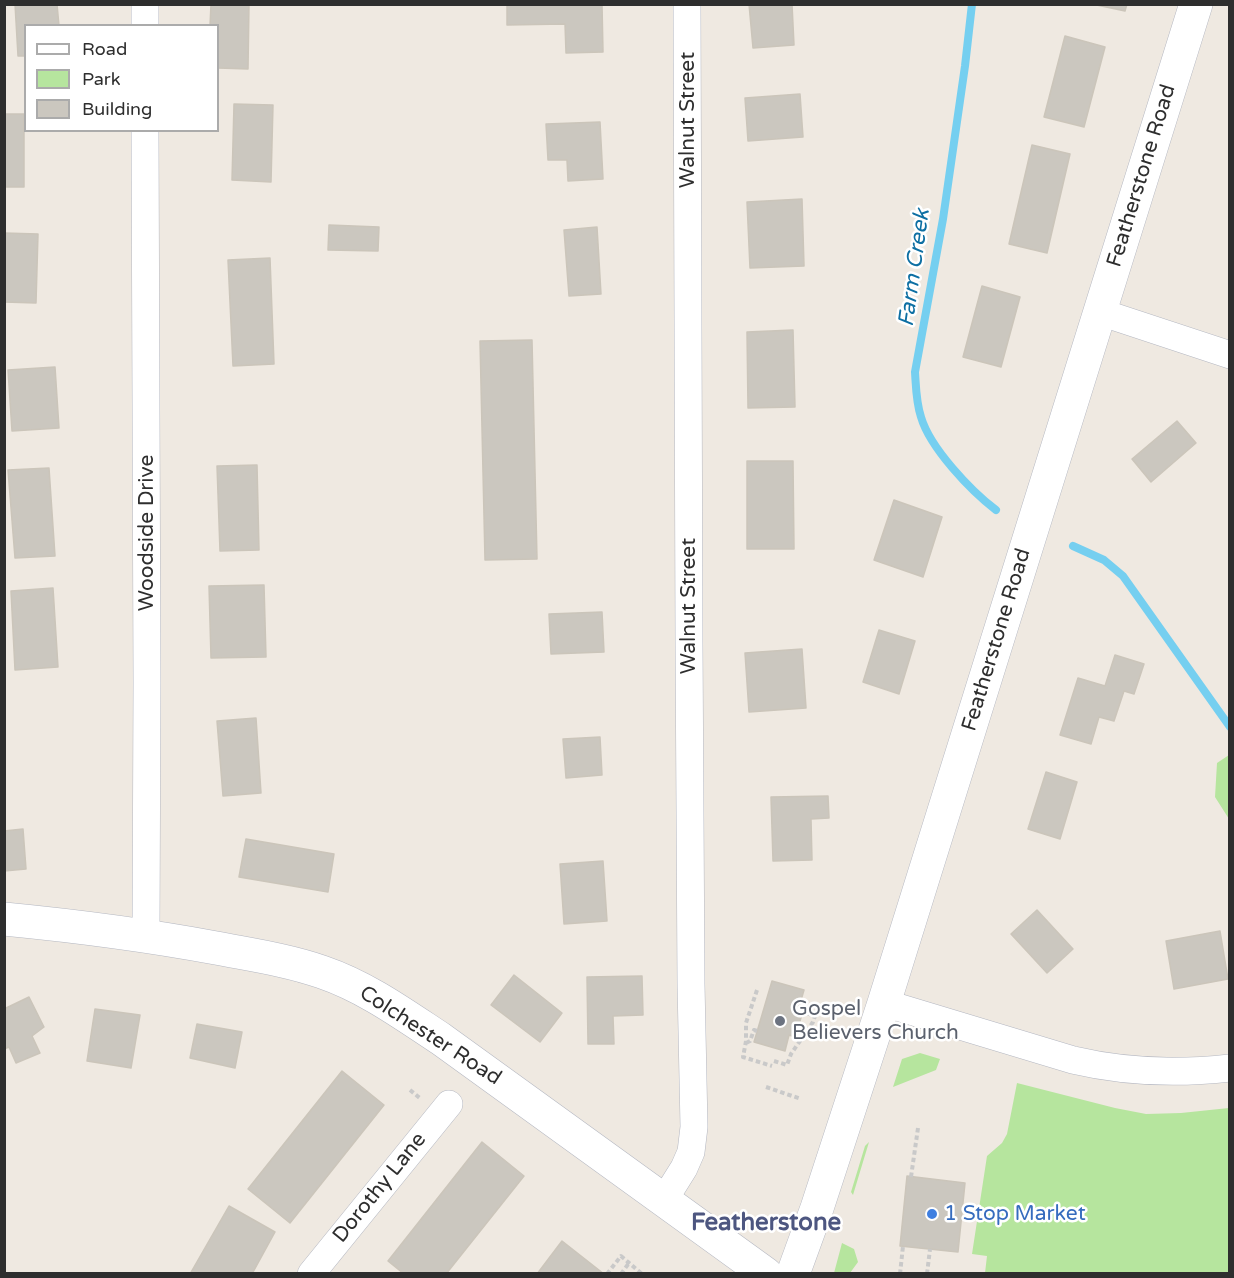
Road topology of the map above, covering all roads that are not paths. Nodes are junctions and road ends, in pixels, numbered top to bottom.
1 (145, 4) edge
2 (687, 4) edge
3 (1196, 4) edge
4 (145, 24) edge
5 (145, 132) edge
6 (1100, 312) junction
7 (1230, 355) edge
8 (4, 919) edge
9 (146, 935) junction
10 (884, 1003) junction
11 (1230, 1068) edge
12 (449, 1104) dead end
13 (664, 1200) junction
14 (311, 1274) edge
15 (766, 1274) edge
16 (793, 1274) edge

1 - 4 street
2 - 13 street, Walnut Street
3 - 6 street, Featherstone Road
5 - 9 street, Woodside Drive
6 - 7 street
6 - 10 street, Featherstone Road
8 - 9 street, Colchester Road
9 - 13 street, Colchester Road
10 - 11 street
10 - 16 street, Featherstone Road
12 - 14 street, Dorothy Lane
13 - 15 street, Colchester Road

